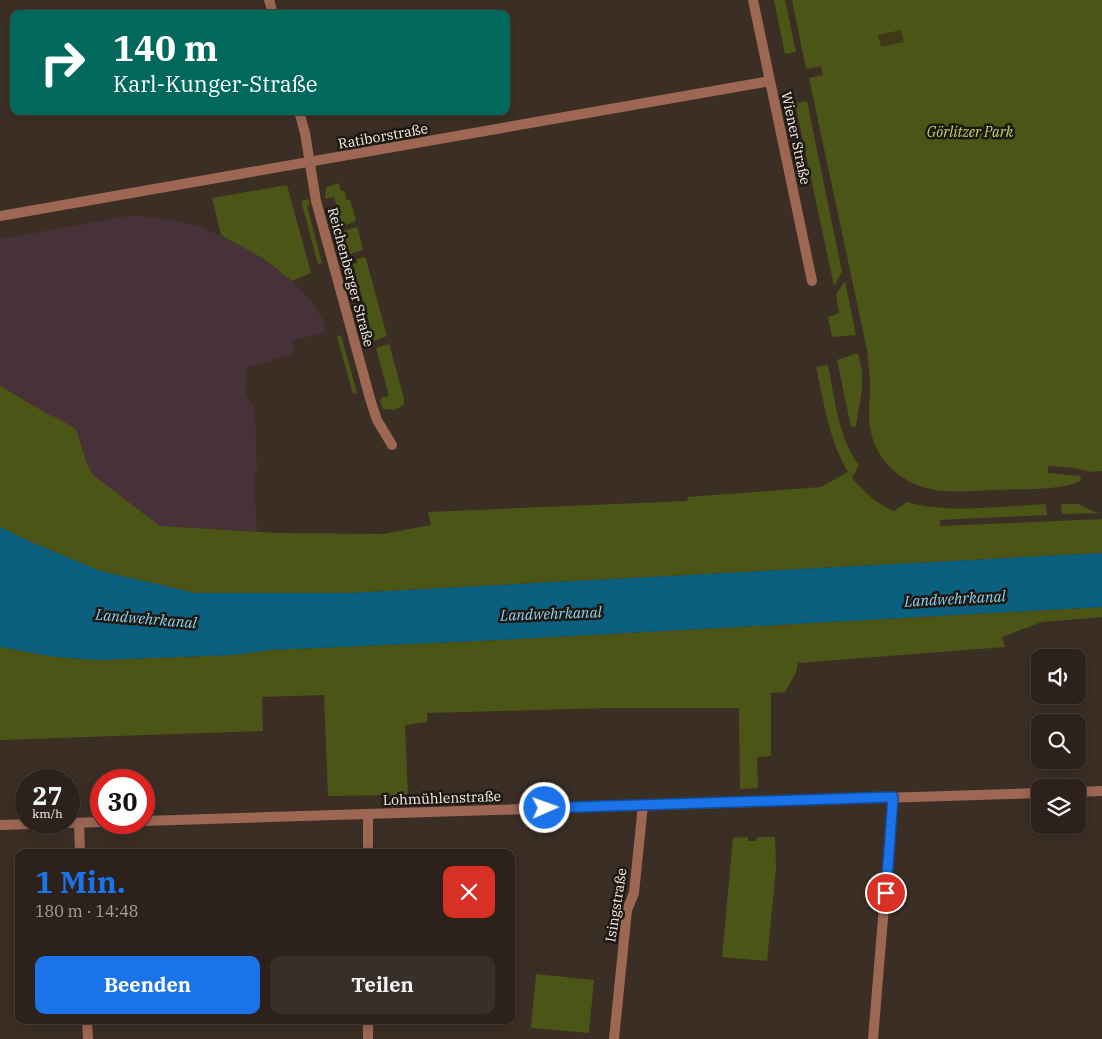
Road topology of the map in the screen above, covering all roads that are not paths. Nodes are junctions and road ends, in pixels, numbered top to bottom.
1 (753, 0) edge
2 (770, 81) junction
3 (300, 115) edge
4 (310, 163) junction
5 (0, 216) edge
6 (812, 281) dead end
7 (392, 445) dead end
8 (1102, 791) edge
9 (1086, 792) edge
10 (1031, 793) edge
11 (893, 797) junction
12 (643, 805) junction
13 (368, 814) junction
14 (155, 821) edge
15 (0, 825) edge
16 (15, 825) edge
17 (79, 834) edge
18 (80, 849) edge
19 (368, 849) edge
20 (87, 1024) edge
21 (368, 1024) edge
22 (88, 1039) edge
23 (368, 1039) edge
24 (614, 1039) edge
25 (873, 1039) edge

1 - 2 street, Wiener Straße
2 - 4 street, Ratiborstraße
2 - 6 street, Wiener Straße
3 - 4 street, Reichenberger Straße
4 - 5 street, Ratiborstraße
4 - 7 street, Reichenberger Straße
8 - 9 street
10 - 11 street, Lohmühlenstraße
11 - 12 street, Lohmühlenstraße
11 - 25 street
12 - 13 street, Lohmühlenstraße
12 - 24 street, Isingstraße
13 - 14 street, Lohmühlenstraße
13 - 19 street
15 - 16 street
17 - 18 street
20 - 22 street
21 - 23 street

